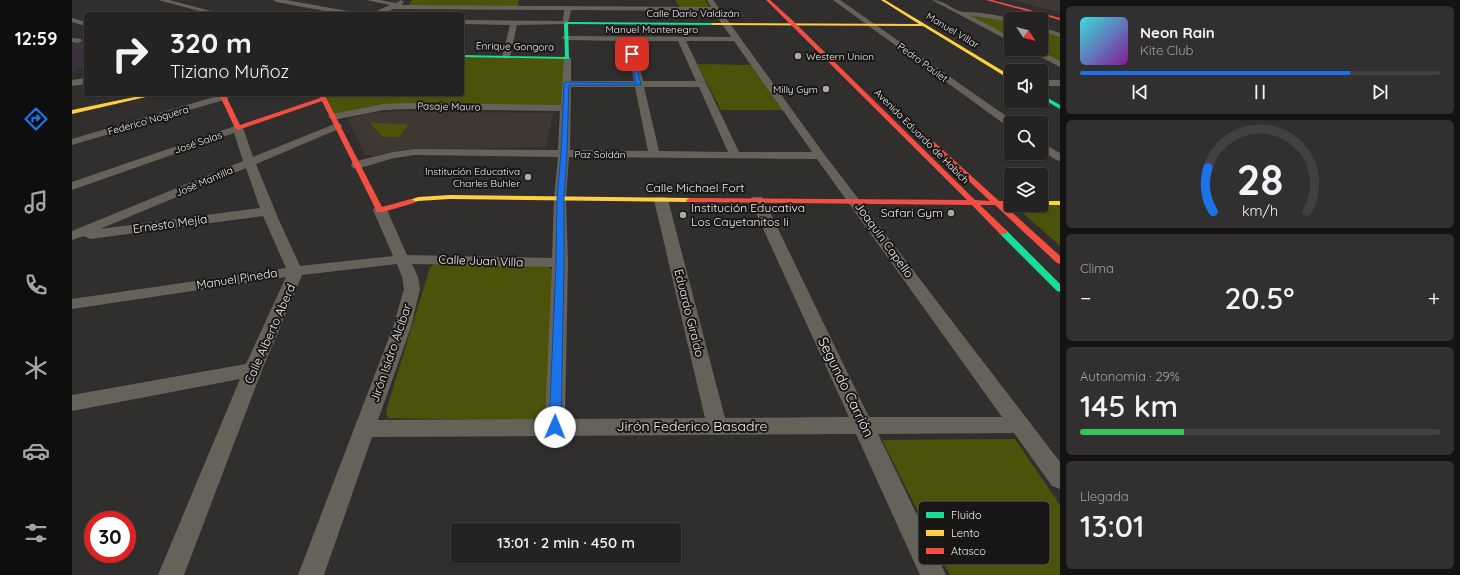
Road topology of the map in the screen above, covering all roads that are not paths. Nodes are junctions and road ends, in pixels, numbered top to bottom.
1 (161, 0) edge
2 (276, 0) edge
3 (324, 0) edge
4 (369, 0) edge
5 (403, 0) edge
6 (523, 0) edge
7 (569, 0) edge
8 (768, 0) edge
9 (779, 0) edge
10 (836, 0) edge
11 (883, 0) edge
12 (935, 0) edge
13 (988, 0) edge
14 (1001, 0) edge
15 (394, 4) edge
16 (306, 5) junction
17 (712, 5) edge
18 (521, 8) junction
19 (567, 9) junction
20 (211, 12) edge
21 (343, 12) edge
22 (377, 12) edge
23 (957, 12) junction
24 (1060, 16) edge
25 (1004, 19) edge
26 (1060, 19) edge
27 (72, 20) edge
28 (84, 23) edge
29 (514, 23) junction
30 (566, 23) junction
31 (464, 24) edge
32 (726, 24) junction
33 (794, 24) junction
34 (806, 24) junction
35 (870, 24) junction
36 (923, 25) junction
37 (1048, 31) edge
38 (1060, 35) edge
39 (1004, 36) edge
40 (566, 38) junction
41 (629, 38) junction
42 (681, 39) junction
43 (738, 39) junction
44 (838, 54) dead end
45 (464, 56) edge
46 (1044, 56) edge
47 (506, 57) junction
48 (567, 58) junction
49 (1060, 64) edge
50 (1004, 74) edge
51 (84, 81) edge
52 (72, 83) edge
53 (1048, 83) edge
54 (1060, 83) edge
55 (566, 84) junction
56 (639, 84) junction
57 (702, 84) junction
58 (147, 96) edge
59 (223, 96) edge
60 (322, 96) edge
61 (1048, 100) edge
62 (1060, 107) edge
63 (566, 108) junction
64 (72, 112) edge
65 (1004, 119) edge
66 (335, 122) junction
67 (238, 128) junction
68 (928, 138) dead end
69 (72, 142) edge
70 (1048, 150) edge
71 (564, 153) junction
72 (654, 154) junction
73 (735, 155) junction
74 (820, 156) junction
75 (1060, 158) edge
76 (248, 162) junction
77 (357, 165) junction
78 (72, 186) edge
79 (560, 198) junction
80 (661, 200) junction
81 (757, 200) junction
82 (854, 200) junction
83 (972, 203) junction
84 (997, 203) junction
85 (1004, 203) edge
86 (1048, 203) edge
87 (1060, 204) edge
88 (380, 210) junction
89 (267, 211) junction
90 (72, 237) edge
91 (403, 259) junction
92 (1060, 261) edge
93 (560, 263) junction
94 (295, 270) junction
95 (1060, 288) edge
96 (72, 304) edge
97 (253, 370) junction
98 (72, 403) edge
99 (1020, 425) junction
100 (717, 426) junction
101 (555, 427) junction
102 (865, 427) junction
103 (365, 429) junction
104 (1060, 479) edge
105 (918, 542) edge
106 (928, 565) edge
107 (171, 575) edge
108 (311, 575) edge
109 (933, 575) edge

1 - 20 street
2 - 16 street
3 - 16 street
4 - 15 street
5 - 15 street
6 - 18 street
7 - 19 street
8 - 33 street, Avenida Eduardo de Habich
9 - 34 street
10 - 35 street, Pedro Paulet
11 - 36 street, Manuel Villar
12 - 23 street
13 - 26 street
14 - 24 street
15 - 18 street
15 - 22 street
16 - 21 street
17 - 19 street
17 - 32 street, Joaquín Capello
18 - 19 street
19 - 30 street
23 - 25 street
23 - 39 street
27 - 28 street
29 - 30 street, Calle Darío Valdizán
29 - 31 street, Calle Darío Valdizán
29 - 47 street
30 - 32 street, Calle Darío Valdizán
30 - 40 street
32 - 33 street, Calle Darío Valdizán
32 - 43 street, Joaquín Capello
33 - 34 street, Calle Darío Valdizán
33 - 83 street, Avenida Eduardo de Habich
34 - 35 street, Calle Darío Valdizán
34 - 44 street
35 - 36 street, Calle Darío Valdizán
35 - 65 street, Pedro Paulet
36 - 50 street, Manuel Villar
37 - 38 street
40 - 41 street, Manuel Montenegro
40 - 48 street
41 - 42 street, Manuel Montenegro
41 - 56 street
42 - 43 street, Manuel Montenegro
42 - 57 street
43 - 74 street, Joaquín Capello
45 - 47 street, Enrique Gongora
46 - 49 street
47 - 48 street, Enrique Gongora
48 - 55 street
51 - 52 street
53 - 54 street
55 - 56 street
55 - 63 street
56 - 57 street
56 - 72 street
57 - 73 street
58 - 64 street
59 - 67 street, Calle Alberto Aberd
59 - 69 street, Federico Noguera
60 - 66 street, Jirón Isidro Alcíbar
60 - 67 street, José Salas
61 - 62 street
63 - 66 street, Pasaje Mauro
63 - 71 street
66 - 76 street, José Mantilla
66 - 77 street, Jirón Isidro Alcíbar
67 - 76 street, Calle Alberto Aberd
67 - 78 street, José Salas
68 - 84 street, Avenida Eduardo de Habich
70 - 75 street
71 - 72 street, Paz Soldán
71 - 77 street, Paz Soldán
71 - 79 street
72 - 73 street, Paz Soldán
73 - 74 street, Paz Soldán
74 - 82 street, Joaquín Capello
76 - 89 street, Calle Alberto Aberd
76 - 90 street, José Mantilla
77 - 88 street, Jirón Isidro Alcíbar
79 - 80 street, Calle Michael Fort
79 - 88 street, Calle Michael Fort
79 - 93 street
80 - 81 street, Calle Michael Fort
80 - 100 street, Eduardo Giraldo
81 - 82 street, Calle Michael Fort
81 - 102 street, Segundo Carrión
82 - 83 street, Calle Michael Fort
82 - 99 street, Joaquín Capello
83 - 84 street, Calle Michael Fort
83 - 95 street, Avenida Eduardo de Habich
84 - 85 street, Calle Michael Fort
84 - 92 street, Avenida Eduardo de Habich
86 - 87 street
88 - 91 street, Jirón Isidro Alcíbar
89 - 90 street, Ernesto Mejía
89 - 94 street, Calle Alberto Aberd
91 - 93 street, Calle Juan Villa
91 - 94 street, Manuel Pineda
91 - 103 street, Jirón Isidro Alcíbar
93 - 101 street
94 - 96 street, Manuel Pineda
94 - 97 street, Calle Alberto Aberd
97 - 98 street
97 - 107 street, Calle Alberto Aberd
99 - 102 street, Jirón Federico Basadre
99 - 104 street, Joaquín Capello
100 - 101 street, Jirón Federico Basadre
100 - 102 street, Jirón Federico Basadre
101 - 103 street, Jirón Federico Basadre
102 - 105 street, Segundo Carrión
103 - 108 street, Jirón Isidro Alcíbar
106 - 109 street, Segundo Carrión

